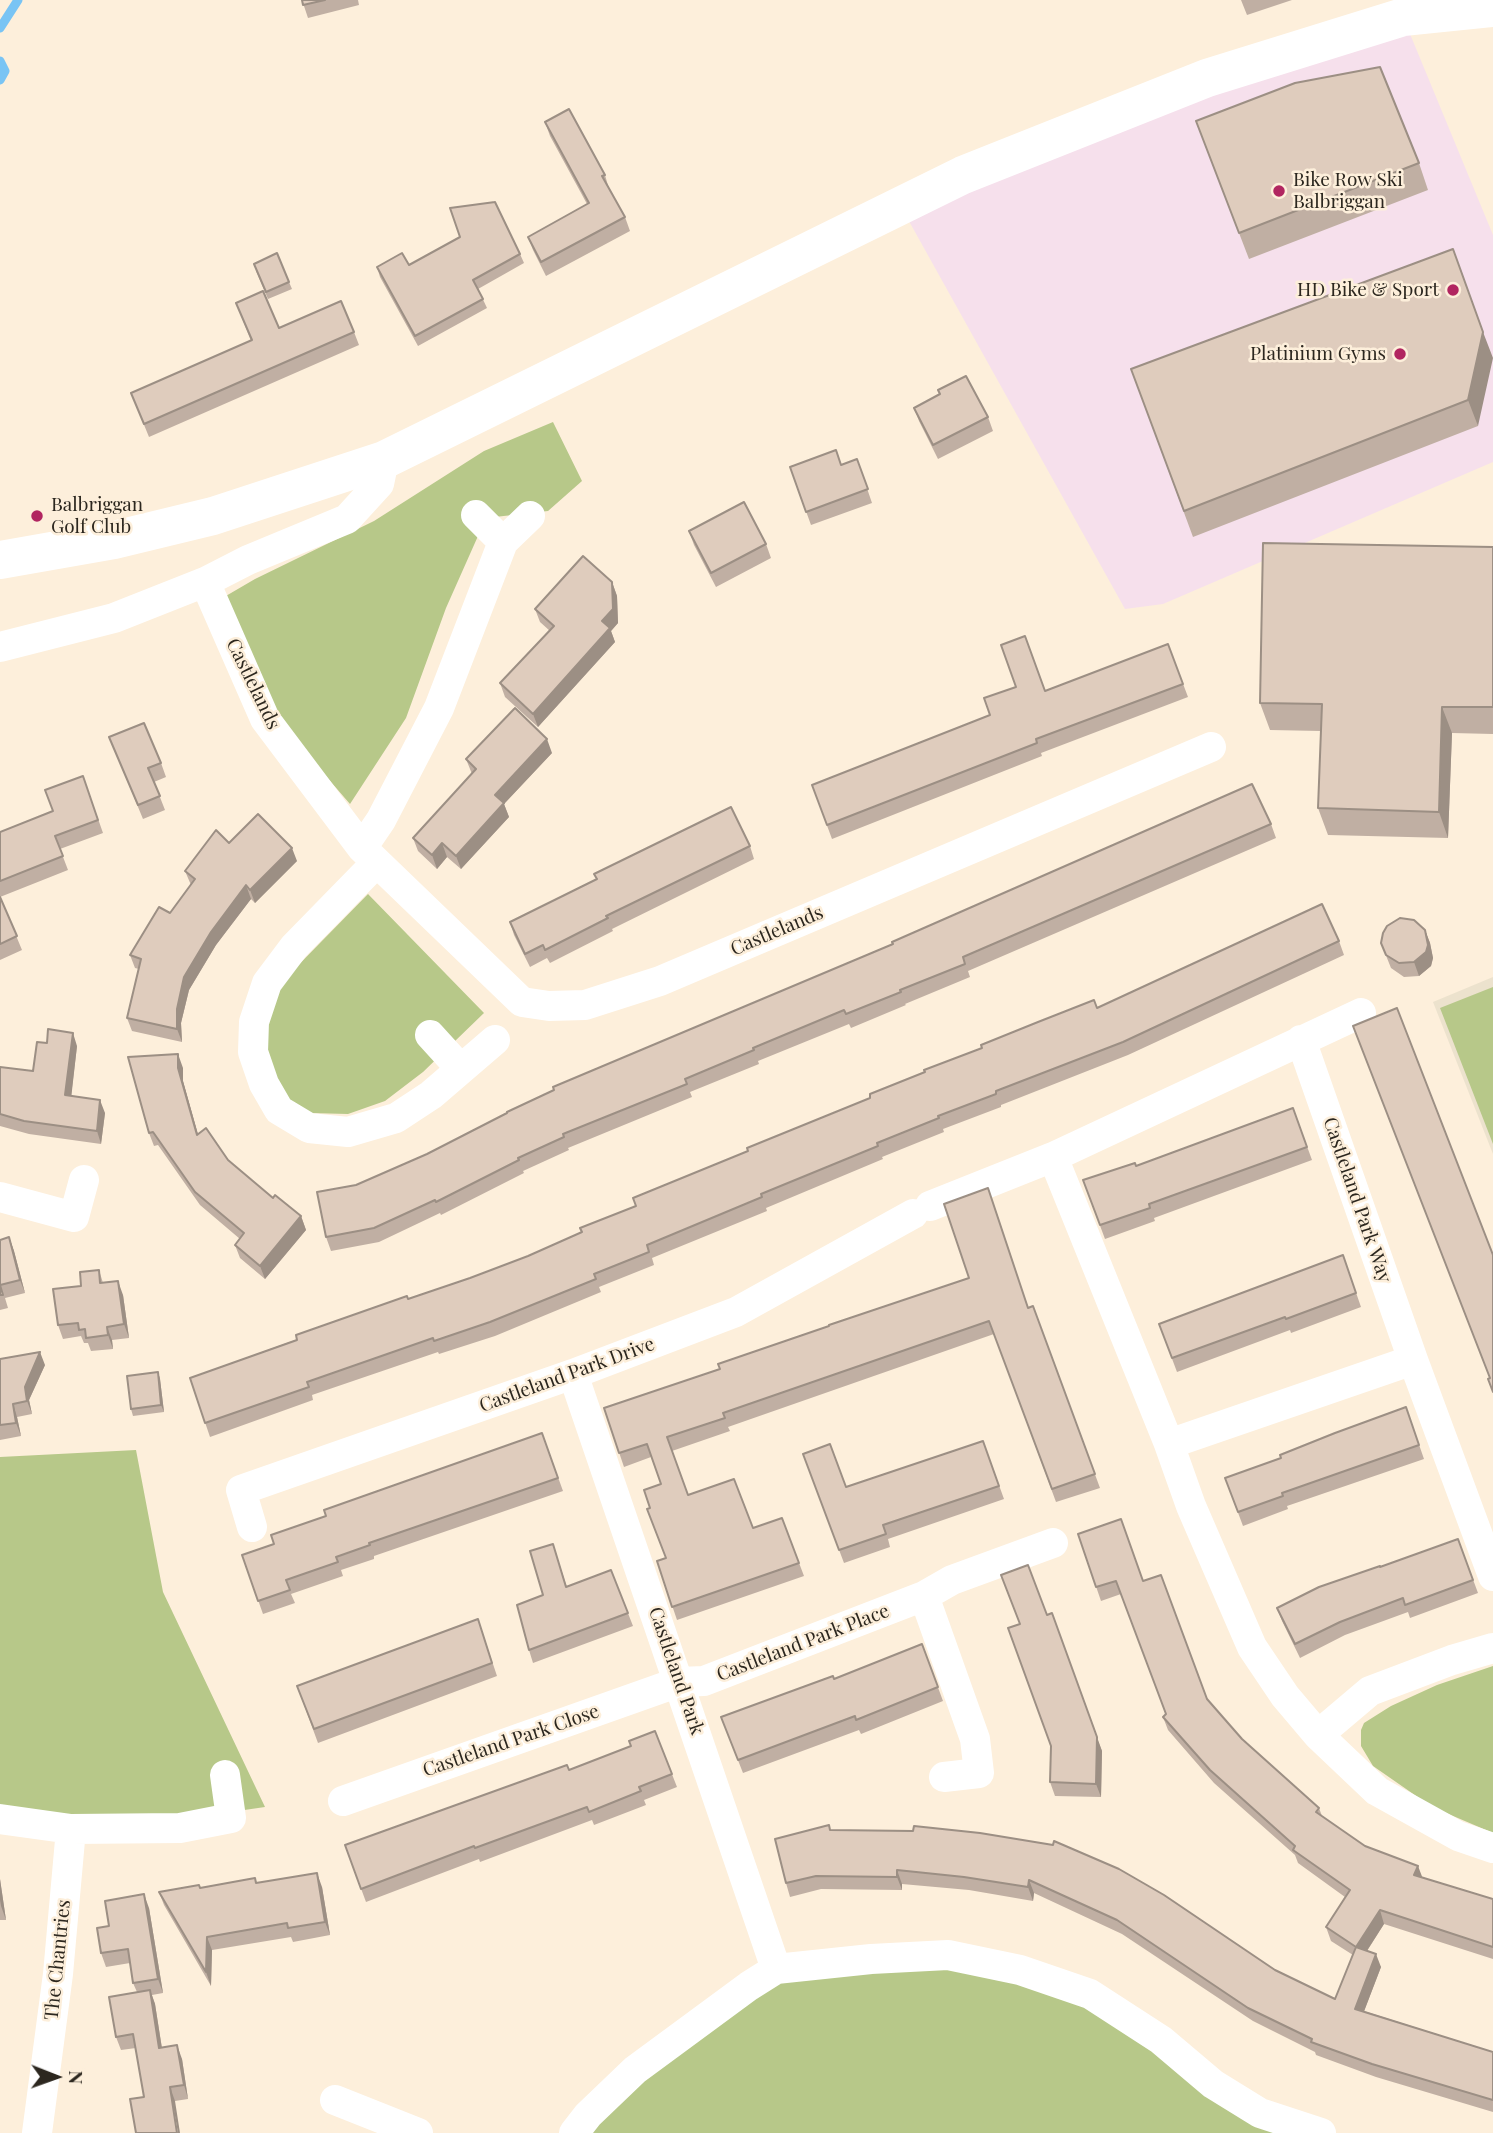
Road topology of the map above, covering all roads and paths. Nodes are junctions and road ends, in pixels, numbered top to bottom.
1 (1493, 8) edge
2 (384, 460) junction
3 (476, 515) dead end
4 (530, 516) dead end
5 (503, 541) junction
6 (0, 560) edge
7 (205, 582) junction
8 (0, 647) edge
9 (1210, 747) dead end
10 (369, 855) junction
11 (1361, 1013) dead end
12 (430, 1035) dead end
13 (1301, 1040) junction
14 (495, 1041) dead end
15 (460, 1068) junction
16 (1053, 1157) junction
17 (85, 1180) dead end
18 (0, 1197) edge
19 (1413, 1360) junction
20 (573, 1374) junction
21 (1169, 1444) junction
22 (252, 1527) dead end
23 (1053, 1543) dead end
24 (1493, 1576) edge
25 (924, 1596) junction
26 (1493, 1648) edge
27 (680, 1682) junction
28 (1318, 1735) junction
29 (225, 1775) dead end
30 (944, 1777) dead end
31 (343, 1801) dead end
32 (0, 1819) edge
33 (71, 1829) junction
34 (1493, 1848) edge
35 (776, 1969) junction
36 (335, 2100) dead end
37 (363, 2123) edge
38 (37, 2133) edge
39 (418, 2133) edge
40 (574, 2133) edge
41 (1321, 2133) edge

1 - 2 main road
2 - 6 main road
2 - 7 street
3 - 5 street
4 - 5 street
5 - 10 street
7 - 8 street
7 - 10 street, Castlelands
9 - 10 street, Castlelands
10 - 15 street
11 - 13 street
12 - 15 street
13 - 16 street
13 - 19 street, Castleland Park Way
14 - 15 street
16 - 20 street, Castleland Park Drive
16 - 21 street
17 - 18 street
19 - 21 street
19 - 24 street, Castleland Park Way
20 - 22 street, Castleland Park Drive
20 - 27 street, Castleland Park
21 - 28 street
23 - 25 street, Castleland Park Place
25 - 27 street, Castleland Park Place
25 - 30 street
26 - 28 street
27 - 31 street, Castleland Park Close
27 - 35 street, Castleland Park
28 - 34 street
29 - 33 street
32 - 33 street
33 - 38 street, The Chantries
35 - 40 street
35 - 41 street
36 - 37 street
37 - 39 street

